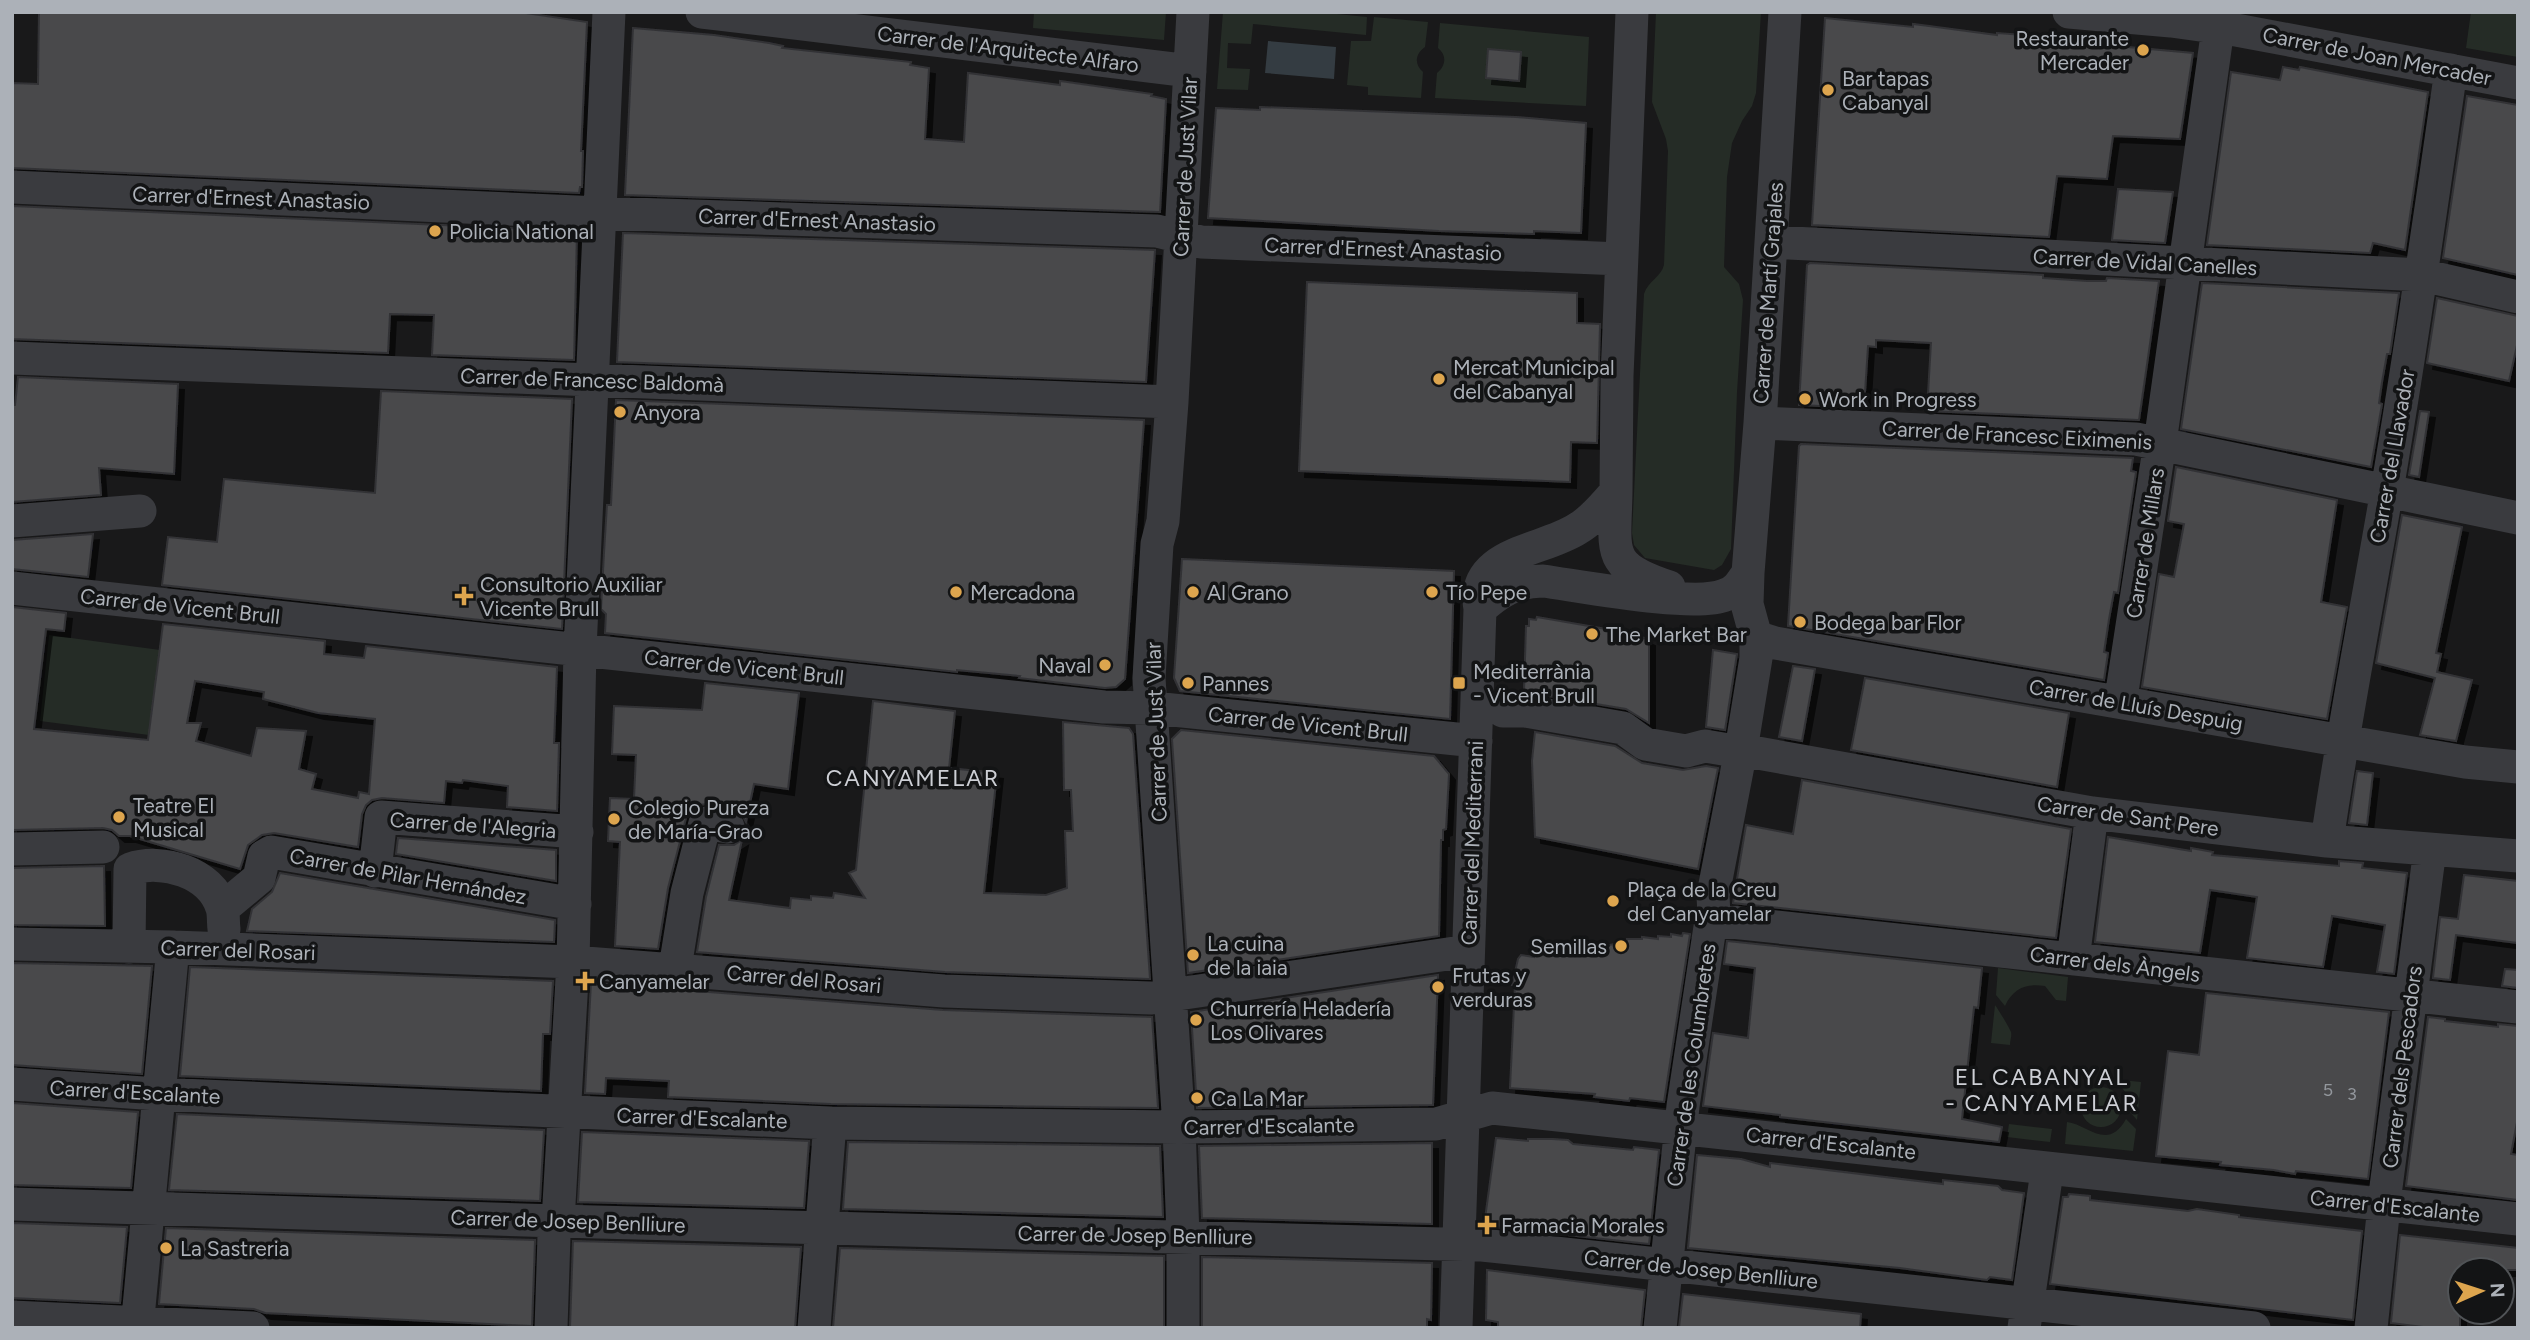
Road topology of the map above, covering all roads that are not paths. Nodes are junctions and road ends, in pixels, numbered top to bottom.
1 (609, 12) edge
2 (702, 12) edge
3 (1193, 12) edge
4 (1632, 12) edge
5 (1785, 12) edge
6 (2069, 12) edge
7 (2218, 28) junction
8 (2451, 70) junction
9 (1190, 71) junction
10 (2518, 83) edge
11 (12, 187) edge
12 (600, 213) junction
13 (1181, 237) junction
14 (1771, 242) junction
15 (1621, 259) junction
16 (2185, 264) junction
17 (2422, 275) junction
18 (2518, 297) edge
19 (12, 358) edge
20 (592, 380) junction
21 (1172, 401) junction
22 (1760, 423) junction
23 (2160, 443) junction
24 (2387, 491) junction
25 (1616, 492) junction
26 (140, 511) dead end
27 (2518, 518) edge
28 (12, 521) edge
29 (1748, 573) junction
30 (12, 588) edge
31 (1703, 599) junction
32 (1480, 610) junction
33 (1756, 637) junction
34 (580, 650) junction
35 (2123, 685) dead end
36 (1153, 708) junction
37 (1503, 711) dead end
38 (2342, 740) junction
39 (1476, 741) junction
40 (1735, 750) junction
41 (2518, 767) edge
42 (2092, 813) junction
43 (728, 827) dead end
44 (577, 832) junction
45 (2327, 841) junction
46 (103, 847) dead end
47 (12, 849) edge
48 (2430, 849) junction
49 (2518, 856) edge
50 (375, 871) junction
51 (575, 904) junction
52 (223, 908) junction
53 (1712, 922) junction
54 (12, 944) edge
55 (129, 947) junction
56 (173, 947) junction
57 (223, 949) junction
58 (1468, 951) junction
59 (2073, 959) junction
60 (573, 962) junction
61 (675, 968) junction
62 (1171, 996) junction
63 (2411, 996) junction
64 (2518, 1007) edge
65 (12, 1084) edge
66 (158, 1094) junction
67 (565, 1113) junction
68 (1462, 1115) junction
69 (830, 1123) junction
70 (1179, 1127) junction
71 (1681, 1127) junction
72 (2045, 1185) dead end
73 (12, 1204) edge
74 (2384, 1204) junction
75 (148, 1208) junction
76 (2518, 1219) edge
77 (558, 1221) junction
78 (822, 1227) junction
79 (1183, 1236) junction
80 (1459, 1244) junction
81 (1666, 1265) junction
82 (2026, 1316) edge
83 (12, 1317) edge
84 (137, 1325) edge
85 (253, 1328) edge
86 (551, 1328) edge
87 (814, 1328) edge
88 (1183, 1328) edge
89 (1456, 1328) edge
90 (1660, 1328) edge
91 (2254, 1328) edge
92 (2371, 1328) edge

1 - 12 street
2 - 9 street, Carrer de l'Arquitecte Alfaro
3 - 9 street, Carrer de Just Vilar
4 - 15 street
5 - 14 street, Carrer de Martí Grajales
6 - 7 street, Carrer de Joan Mercader
7 - 8 street, Carrer de Joan Mercader
7 - 16 street, Carrer de Millars
8 - 10 street, Carrer de Joan Mercader
8 - 17 street, Carrer del Llavador
9 - 13 street, Carrer de Just Vilar
11 - 12 street, Carrer d'Ernest Anastasio
12 - 13 street, Carrer d'Ernest Anastasio
12 - 20 street
13 - 15 street, Carrer d'Ernest Anastasio
13 - 21 street, Carrer de Just Vilar
14 - 16 street, Carrer de Vidal Canelles
14 - 22 street, Carrer de Martí Grajales
15 - 25 street
16 - 17 street, Carrer de Vidal Canelles
16 - 23 street, Carrer de Millars
17 - 18 street, Carrer de Vidal Canelles
17 - 24 street, Carrer del Llavador
19 - 20 street, Carrer de Francesc Baldomà
20 - 21 street, Carrer de Francesc Baldomà
20 - 34 street
21 - 36 street, Carrer de Just Vilar
22 - 23 street, Carrer de Francesc Eiximenis
22 - 29 street, Carrer de Martí Grajales
23 - 24 street, Carrer de Francesc Eiximenis
23 - 35 street, Carrer de Millars
24 - 27 street, Carrer de Francesc Eiximenis
24 - 38 street, Carrer del Llavador
25 - 31 street
25 - 32 street
26 - 28 street
29 - 31 street
29 - 33 street, Carrer de les Columbretes
30 - 34 street, Carrer de Vicent Brull
31 - 32 street
32 - 39 street, Carrer del Mediterrani
33 - 38 street, Carrer de Lluís Despuig
33 - 40 street, Carrer de les Columbretes
34 - 36 street, Carrer de Vicent Brull
34 - 44 street
36 - 39 street, Carrer de Vicent Brull
36 - 62 street, Carrer de Just Vilar
37 - 40 street, Carrer de Sant Pere
38 - 41 street, Carrer de Lluís Despuig
38 - 45 street, Carrer del Llavador
39 - 58 street, Carrer del Mediterrani
40 - 42 street, Carrer de Sant Pere
40 - 53 street, Carrer de les Columbretes
42 - 45 street, Carrer de Sant Pere
42 - 59 street
43 - 61 street
44 - 50 street, Carrer de l'Alegria
44 - 51 street
45 - 48 street, Carrer de Sant Pere
46 - 47 street
48 - 49 street, Carrer de Sant Pere
48 - 63 street, Carrer dels Pescadors
50 - 51 street, Carrer de Pilar Hernández
50 - 52 street, Carrer de Pilar Hernández
51 - 60 street
52 - 55 street
52 - 57 street
53 - 59 street, Carrer dels Àngels
53 - 71 street, Carrer de les Columbretes
54 - 55 street, Carrer del Rosari
55 - 56 street, Carrer del Rosari
56 - 57 street, Carrer del Rosari
56 - 66 street
57 - 60 street, Carrer del Rosari
58 - 62 street, Carrer del Rosari
58 - 68 street, Carrer del Mediterrani
59 - 63 street, Carrer dels Àngels
60 - 61 street, Carrer del Rosari
60 - 67 street
61 - 62 street, Carrer del Rosari
62 - 70 street, Carrer de Just Vilar
63 - 64 street, Carrer dels Àngels
63 - 74 street, Carrer dels Pescadors
65 - 66 street, Carrer d'Escalante
66 - 67 street, Carrer d'Escalante
66 - 75 street
67 - 69 street, Carrer d'Escalante
67 - 77 street
68 - 70 street, Carrer d'Escalante
68 - 71 street, Carrer d'Escalante
68 - 80 street, Carrer del Mediterrani
69 - 70 street, Carrer d'Escalante
69 - 78 street
70 - 79 street, Carrer de Just Vilar
71 - 74 street, Carrer d'Escalante
71 - 81 street, Carrer de les Columbretes
72 - 82 street
73 - 75 street, Carrer de Josep Benlliure
74 - 76 street, Carrer d'Escalante
74 - 92 street, Carrer dels Pescadors
75 - 77 street, Carrer de Josep Benlliure
75 - 84 street
77 - 78 street, Carrer de Josep Benlliure
77 - 86 street
78 - 79 street, Carrer de Josep Benlliure
78 - 87 street
79 - 80 street, Carrer de Josep Benlliure
79 - 88 street, Carrer de Just Vilar
80 - 81 street, Carrer de Josep Benlliure
80 - 89 street, Carrer del Mediterrani
81 - 82 street, Carrer de Josep Benlliure
81 - 90 street, Carrer de les Columbretes
82 - 91 street, Carrer de Josep Benlliure
83 - 84 street
84 - 85 street

